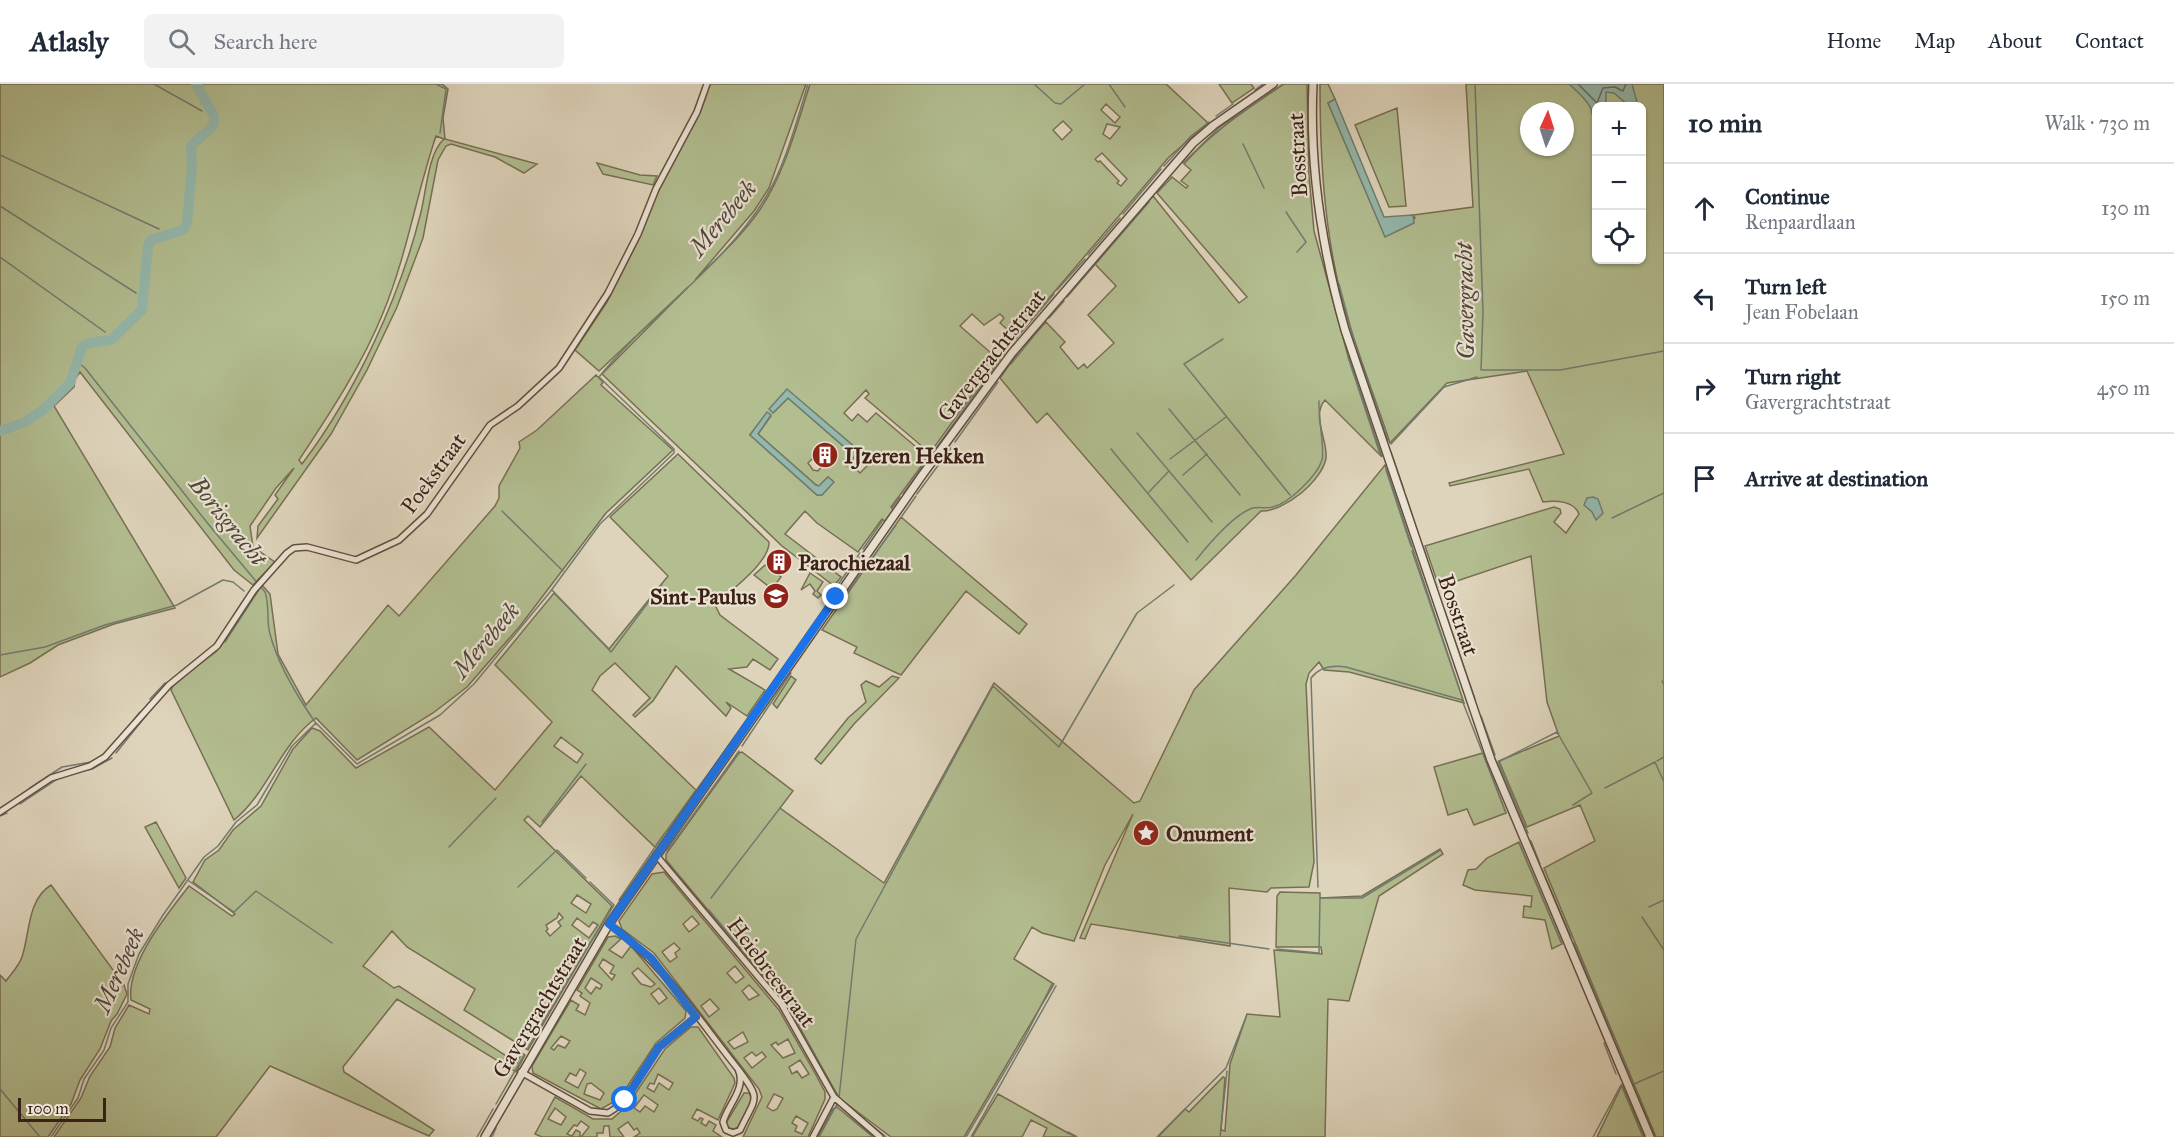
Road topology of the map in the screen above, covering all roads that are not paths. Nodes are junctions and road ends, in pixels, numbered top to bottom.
1 (707, 84) edge
2 (1273, 84) edge
3 (1313, 84) edge
4 (0, 812) edge
5 (656, 855) junction
6 (609, 924) junction
7 (696, 1017) junction
8 (738, 1069) junction
9 (521, 1072) junction
10 (834, 1096) junction
11 (485, 1137) edge
12 (813, 1137) edge
13 (880, 1137) edge
14 (1650, 1137) edge

1 - 4 street, Poekstraat
2 - 5 street, Gavergrachtstraat
3 - 14 street, Bosstraat
5 - 6 street, Gavergrachtstraat
5 - 10 street, Heiebreestraat
6 - 7 street
6 - 9 street, Gavergrachtstraat
7 - 8 street
7 - 9 street
8 - 8 street
9 - 11 street, Gavergrachtstraat
10 - 12 street
10 - 13 street, Heiebreestraat

